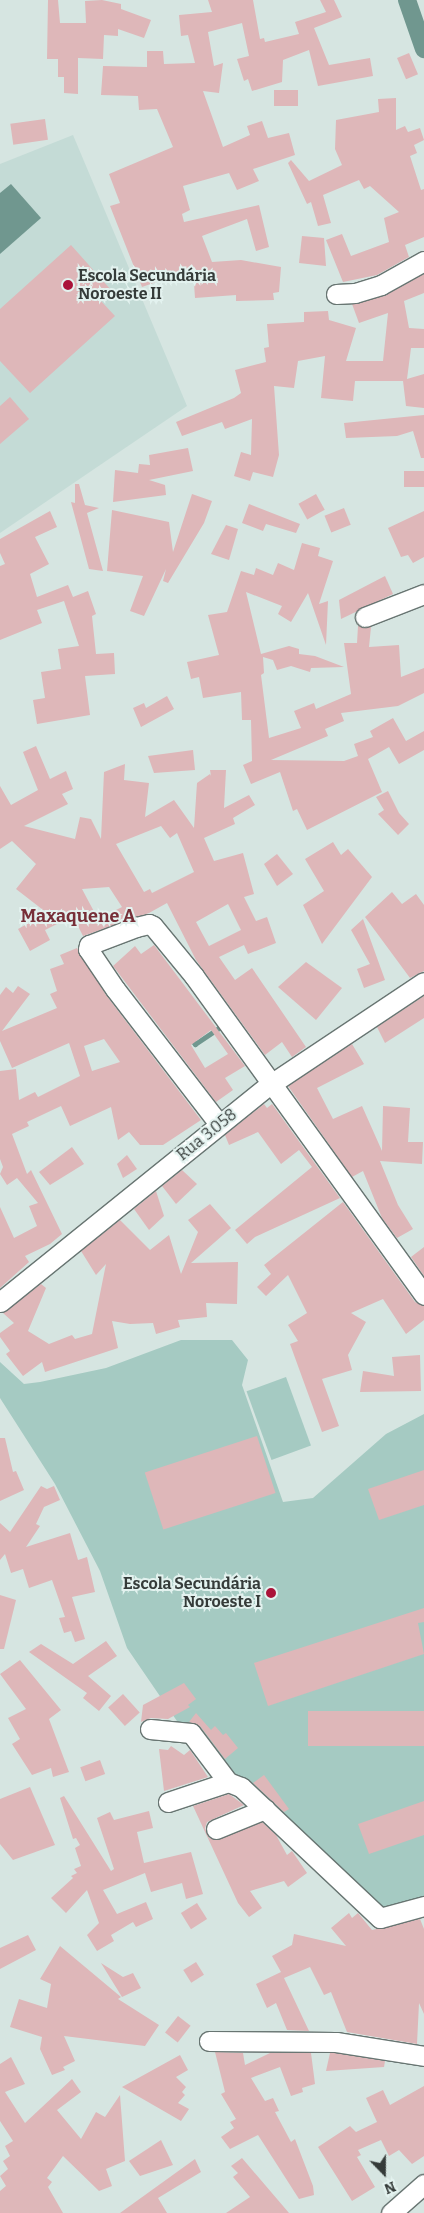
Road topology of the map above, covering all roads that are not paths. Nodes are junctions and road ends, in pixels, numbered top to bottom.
1 (424, 261) edge
2 (336, 294) dead end
3 (424, 594) edge
4 (365, 616) dead end
5 (424, 982) edge
6 (272, 1084) junction
7 (219, 1124) junction
8 (424, 1295) edge
9 (0, 1302) edge
10 (150, 1729) dead end
11 (228, 1782) junction
12 (168, 1802) dead end
13 (265, 1809) junction
14 (216, 1829) dead end
15 (424, 1906) edge
16 (209, 2040) dead end
17 (424, 2056) edge
18 (424, 2184) edge
19 (391, 2213) edge

1 - 2 street
3 - 4 street
5 - 6 street, Rua 3.058
6 - 7 street, Rua 3.058
6 - 7 street
6 - 8 street
7 - 9 street, Rua 3.058
10 - 11 street
11 - 12 street
11 - 13 street
13 - 14 street
13 - 15 street
16 - 17 street
18 - 19 street

